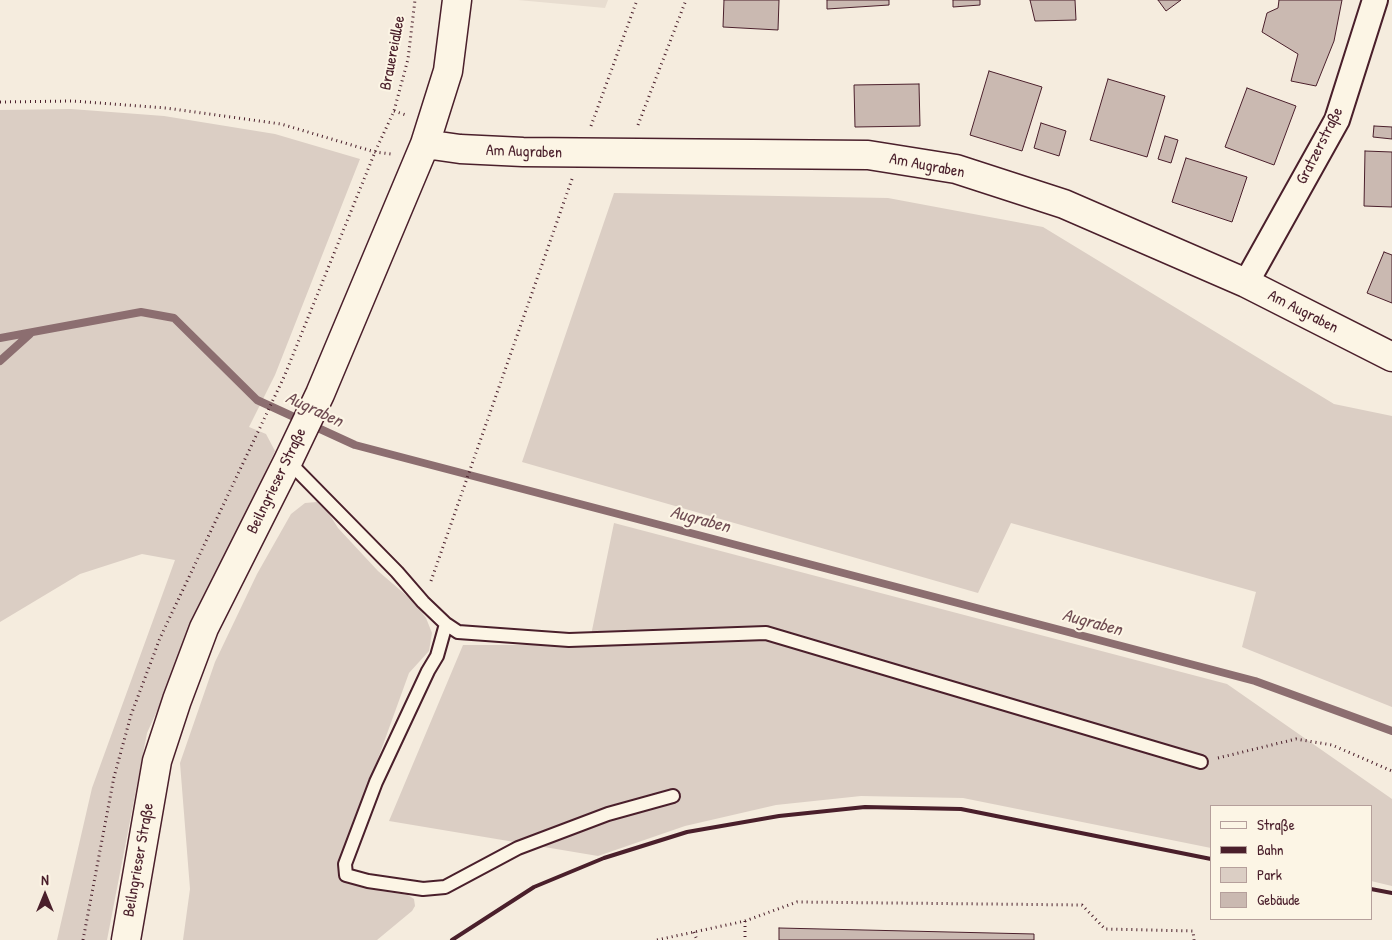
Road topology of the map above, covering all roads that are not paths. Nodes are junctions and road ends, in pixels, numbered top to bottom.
1 (457, 0) edge
2 (1375, 0) edge
3 (425, 144) junction
4 (1246, 283) junction
5 (1392, 357) edge
6 (292, 454) junction
7 (446, 624) junction
8 (1201, 762) road end
9 (673, 796) dead end
10 (126, 940) edge

1 - 3 street, Beilngrieser Straße
2 - 4 street, Gratzerstraße
3 - 4 street, Am Augraben
3 - 6 street, Beilngrieser Straße
4 - 5 street, Am Augraben
6 - 7 lane
6 - 10 street, Beilngrieser Straße
7 - 8 lane
7 - 9 lane

